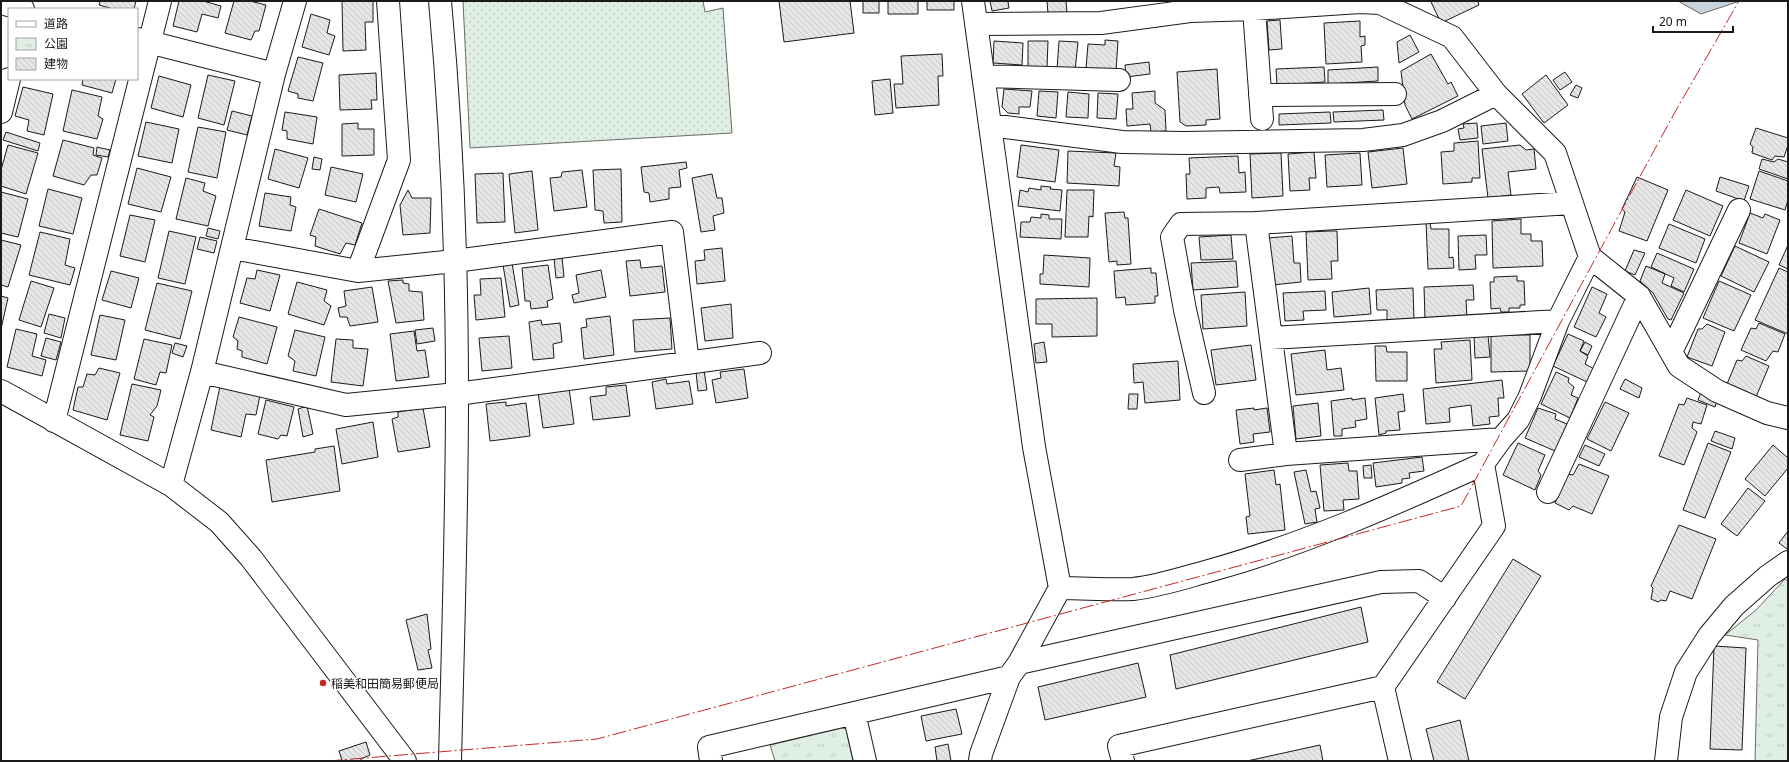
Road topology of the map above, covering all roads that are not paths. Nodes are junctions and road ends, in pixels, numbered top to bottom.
1 (160, 1) edge
2 (295, 1) edge
3 (388, 1) edge
4 (440, 1) edge
5 (973, 1) edge
6 (1380, 2) edge
7 (1, 3) edge
8 (19, 8) edge
9 (1254, 9) junction
10 (976, 24) junction
11 (143, 41) edge
12 (138, 62) edge
13 (274, 74) junction
14 (983, 76) junction
15 (9, 80) edge
16 (134, 80) edge
17 (1119, 80) dead end
18 (1395, 94) dead end
19 (1496, 94) junction
20 (1260, 95) junction
21 (1, 112) edge
22 (1262, 119) dead end
23 (990, 125) junction
24 (1572, 203) junction
25 (1739, 210) dead end
26 (1256, 223) junction
27 (232, 248) junction
28 (1590, 257) junction
29 (455, 261) junction
30 (358, 271) junction
31 (1639, 296) junction
32 (1558, 321) junction
33 (1271, 338) junction
34 (1671, 352) junction
35 (760, 353) dead end
36 (688, 363) junction
37 (202, 372) junction
38 (1, 391) edge
39 (457, 394) junction
40 (1204, 394) dead end
41 (1788, 418) edge
42 (54, 421) junction
43 (1501, 439) junction
44 (1286, 454) junction
45 (1240, 460) dead end
46 (1483, 464) junction
47 (171, 485) junction
48 (1548, 492) dead end
49 (1788, 562) edge
50 (1060, 588) junction
51 (1445, 598) junction
52 (1014, 670) junction
53 (1383, 686) junction
54 (854, 713) junction
55 (405, 761) edge
56 (450, 761) edge
57 (712, 761) edge
58 (865, 761) edge
59 (980, 761) edge
60 (1123, 761) edge
61 (1400, 761) edge
62 (1666, 761) edge

1 - 11 street
2 - 13 street
3 - 30 street
4 - 29 street
5 - 10 street
6 - 9 street
6 - 19 street
7 - 8 street
9 - 10 street
9 - 20 street
10 - 14 street
11 - 12 street
11 - 13 street
13 - 27 street
14 - 17 street
14 - 23 street
15 - 21 street
16 - 42 street
18 - 20 street
19 - 23 street
19 - 24 street
20 - 22 street
23 - 50 street
24 - 26 street
24 - 28 street
25 - 34 street
26 - 33 street
26 - 40 street
27 - 30 street
27 - 37 street
28 - 31 street
28 - 32 street
29 - 30 street
29 - 36 street
29 - 39 street
31 - 34 street
31 - 48 street
32 - 33 street
32 - 43 street
33 - 44 street
34 - 41 street
35 - 36 street
36 - 39 street
37 - 39 street
37 - 47 street
38 - 42 street
39 - 56 street
42 - 47 street
43 - 44 street
43 - 46 street
44 - 45 street
46 - 50 street
46 - 51 street
47 - 55 street
49 - 62 street
50 - 52 street
51 - 52 street
51 - 53 street
52 - 54 street
52 - 59 street
53 - 60 street
53 - 61 street
54 - 57 street
54 - 58 street

